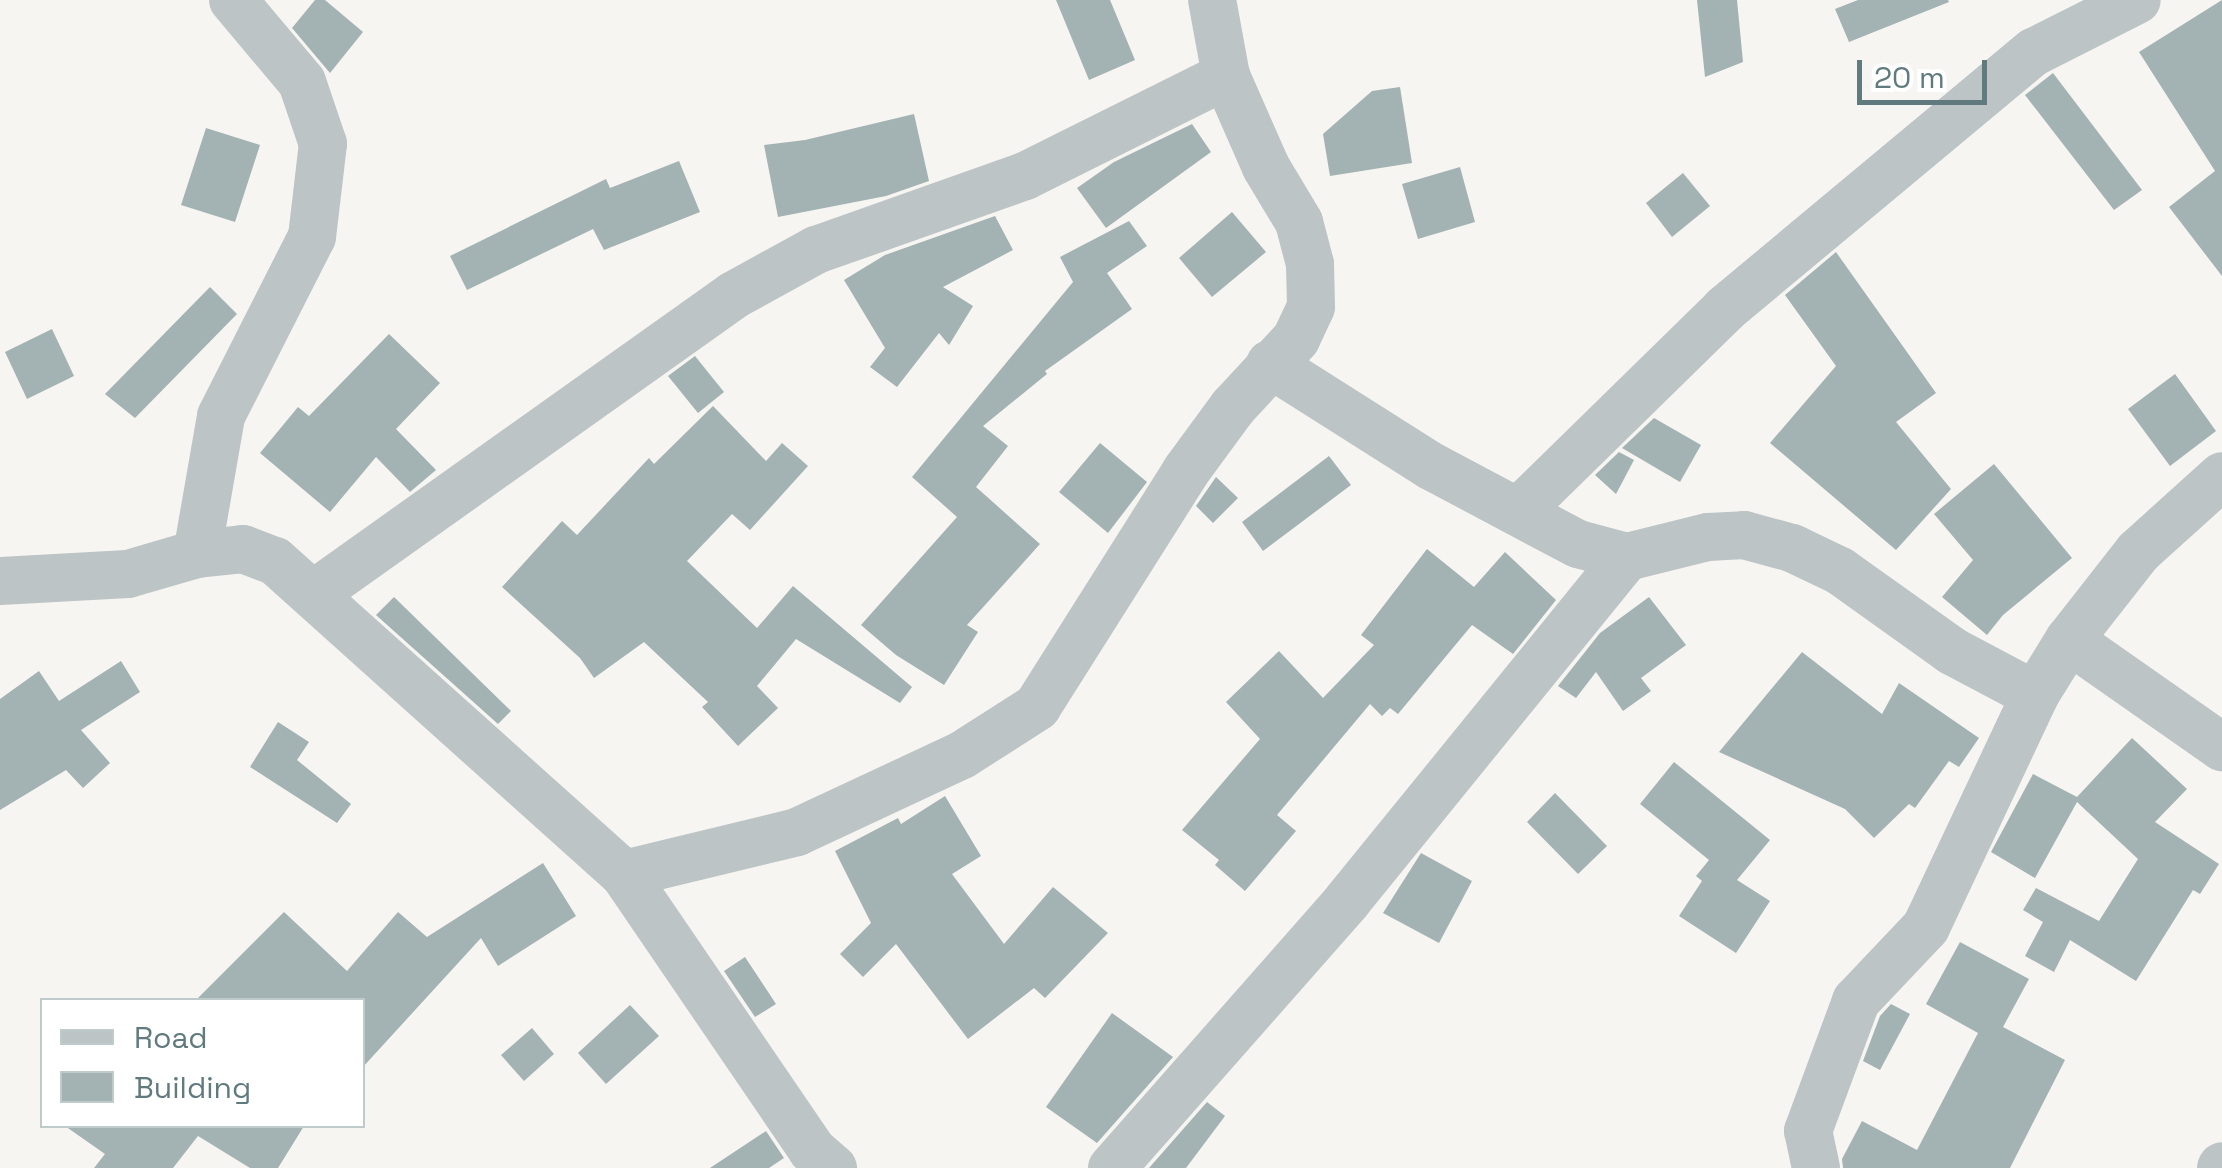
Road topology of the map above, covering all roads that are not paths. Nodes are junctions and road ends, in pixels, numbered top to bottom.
1 (233, 0) edge
2 (1212, 0) edge
3 (2137, 0) edge
4 (1226, 76) junction
5 (1270, 364) junction
6 (2222, 476) edge
7 (1518, 512) junction
8 (197, 554) junction
9 (1627, 558) junction
10 (0, 581) edge
11 (314, 593) junction
12 (2068, 640) junction
13 (2035, 695) junction
14 (2222, 747) edge
15 (624, 874) junction
16 (833, 1168) edge
17 (1112, 1168) edge
18 (1816, 1168) edge

1 - 8 street
2 - 4 street
3 - 7 street
4 - 5 street
4 - 11 street
5 - 7 street
5 - 15 street
6 - 12 street
7 - 9 street
8 - 10 street
8 - 11 street
9 - 13 street
9 - 17 street
11 - 15 street
12 - 13 street
12 - 14 street
13 - 18 street
15 - 16 street

